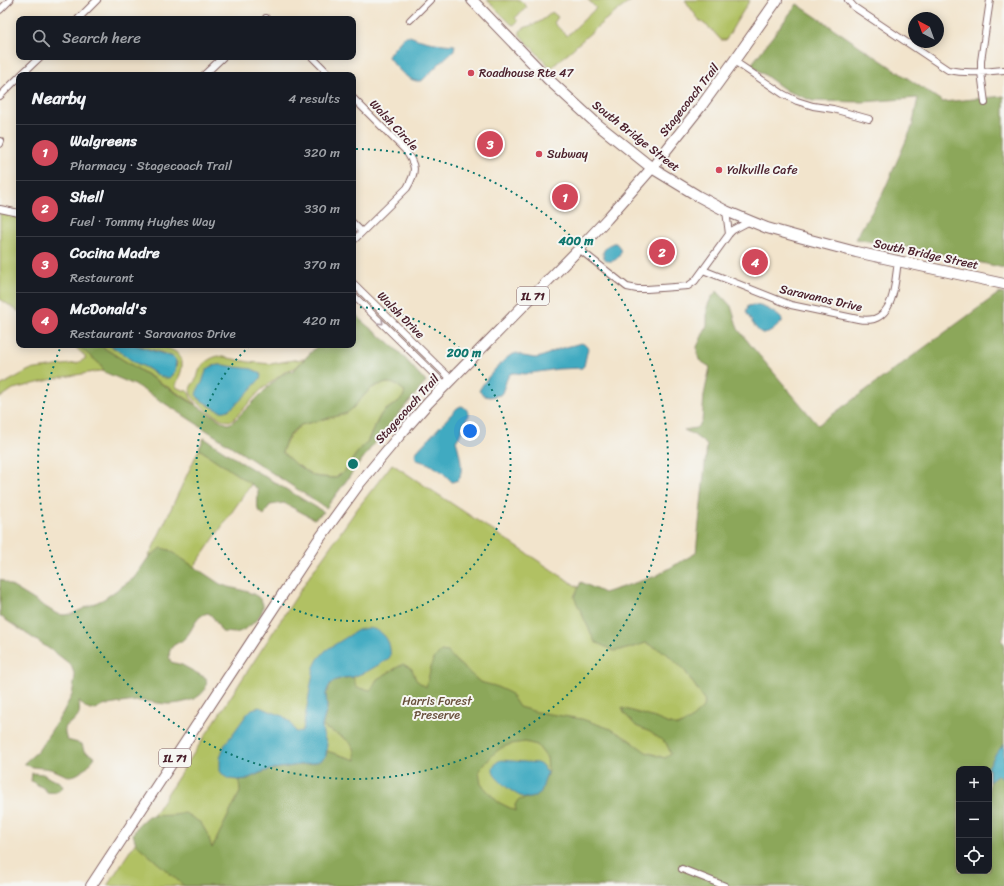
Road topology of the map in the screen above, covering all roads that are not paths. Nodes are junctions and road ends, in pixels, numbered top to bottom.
1 (10, 0) edge
2 (97, 0) edge
3 (430, 0) edge
4 (472, 0) edge
5 (777, 0) edge
6 (848, 0) edge
7 (990, 0) edge
8 (0, 10) edge
9 (81, 16) edge
10 (410, 20) dead end
11 (37, 60) edge
12 (220, 60) edge
13 (315, 60) edge
14 (734, 61) junction
15 (1004, 70) edge
16 (24, 72) edge
17 (207, 72) edge
18 (327, 72) edge
19 (982, 72) junction
20 (16, 80) edge
21 (0, 96) edge
22 (356, 101) edge
23 (985, 103) dead end
24 (869, 119) dead end
25 (652, 168) junction
26 (0, 209) edge
27 (726, 211) junction
28 (16, 212) edge
29 (750, 221) junction
30 (356, 226) edge
31 (362, 232) junction
32 (729, 234) junction
33 (356, 238) edge
34 (579, 249) junction
35 (898, 261) junction
36 (703, 270) junction
37 (1004, 284) edge
38 (356, 286) edge
39 (356, 297) edge
40 (408, 337) junction
41 (402, 343) junction
42 (448, 382) junction
43 (682, 868) dead end
44 (91, 886) edge
45 (726, 886) edge

1 - 8 street
2 - 9 street
3 - 10 street
4 - 25 main road, South Bridge Street
5 - 14 main road, Stagecoach Trail / IL 71
6 - 19 street
7 - 19 street
11 - 16 street
12 - 17 street
13 - 18 street
14 - 24 street
14 - 25 main road, Stagecoach Trail / IL 71
15 - 19 street
19 - 23 street
20 - 21 street
22 - 31 street, Walsh Circle
25 - 27 main road, South Bridge Street
25 - 34 main road, Stagecoach Trail / IL 71
26 - 28 street
27 - 29 main road, South Bridge Street
27 - 32 street
29 - 32 street
29 - 35 main road, South Bridge Street
30 - 31 street
31 - 33 street, Walsh Circle
32 - 36 street
34 - 36 street
34 - 42 main road, Stagecoach Trail / IL 71
35 - 36 street, Saravanos Drive
35 - 37 main road, South Bridge Street
38 - 40 street, Walsh Drive
39 -> 41 street, Walsh Drive
40 - 41 street
40 - 42 street, Walsh Drive
41 - 42 street, Walsh Drive
42 - 44 main road, Stagecoach Trail / IL 71
43 - 45 street

